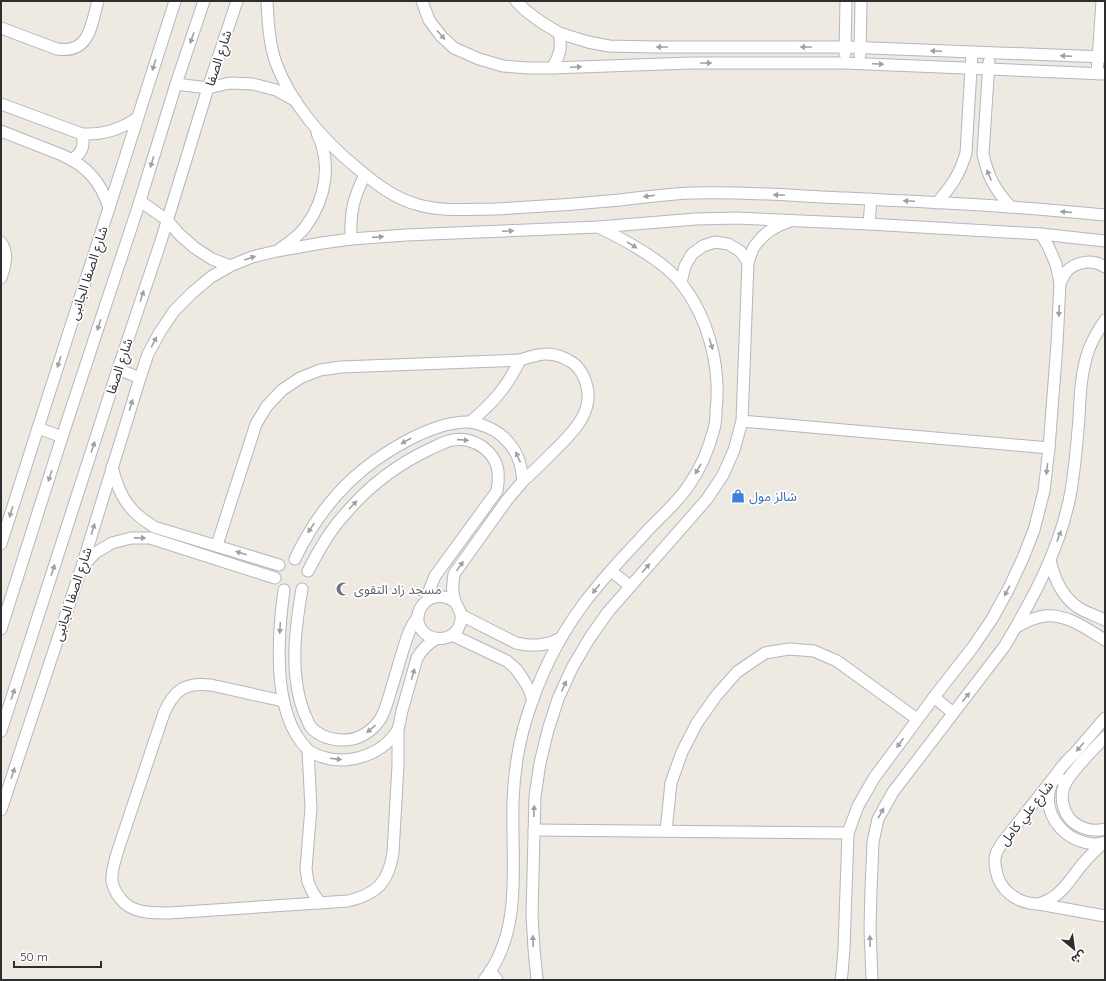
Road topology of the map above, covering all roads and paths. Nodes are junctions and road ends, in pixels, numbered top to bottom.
1 (98, 1) edge
2 (175, 1) edge
3 (204, 1) edge
4 (237, 1) edge
5 (267, 1) edge
6 (422, 1) edge
7 (516, 1) edge
8 (846, 1) edge
9 (862, 1) edge
10 (1102, 1) edge
11 (1, 28) edge
12 (559, 33) junction
13 (845, 47) junction
14 (860, 48) junction
15 (972, 52) junction
16 (990, 53) junction
17 (1102, 57) edge
18 (844, 63) junction
19 (860, 64) junction
20 (552, 68) junction
21 (970, 68) junction
22 (988, 69) junction
23 (1101, 74) edge
24 (176, 84) junction
25 (208, 88) junction
26 (296, 101) junction
27 (1, 104) edge
28 (138, 118) junction
29 (312, 123) junction
30 (1, 132) edge
31 (82, 134) junction
32 (72, 159) junction
33 (365, 175) junction
34 (871, 200) junction
35 (140, 201) junction
36 (937, 203) junction
37 (1011, 207) junction
38 (109, 208) junction
39 (1105, 215) edge
40 (167, 220) junction
41 (795, 220) junction
42 (869, 224) junction
43 (598, 227) junction
44 (1041, 234) junction
45 (351, 239) junction
46 (1105, 241) edge
47 (1, 242) edge
48 (277, 251) junction
49 (748, 262) junction
50 (230, 266) junction
51 (1105, 268) edge
52 (1, 278) edge
53 (681, 283) junction
54 (1060, 283) junction
55 (1105, 320) edge
56 (520, 360) junction
57 (118, 369) junction
58 (140, 378) junction
59 (742, 421) junction
60 (470, 422) junction
61 (38, 428) junction
62 (434, 429) junction
63 (62, 436) junction
64 (440, 444) junction
65 (1049, 448) junction
66 (112, 467) junction
67 (523, 481) junction
68 (497, 491) junction
69 (507, 500) junction
70 (1, 544) edge
71 (217, 545) junction
72 (295, 559) junction
73 (1050, 560) junction
74 (279, 564) junction
75 (82, 566) junction
76 (308, 571) junction
77 (611, 571) junction
78 (275, 578) junction
79 (630, 586) junction
80 (302, 589) junction
81 (284, 590) junction
82 (428, 599) junction
83 (455, 602) junction
84 (461, 615) junction
85 (418, 617) junction
86 (1105, 620) edge
87 (1016, 627) junction
88 (1, 629) edge
89 (452, 635) junction
90 (436, 638) junction
91 (561, 638) junction
92 (1105, 640) edge
93 (934, 698) junction
94 (533, 700) junction
95 (283, 701) junction
96 (385, 708) junction
97 (402, 713) junction
98 (953, 713) junction
99 (1105, 718) edge
100 (917, 719) junction
101 (310, 726) junction
102 (398, 730) junction
103 (1, 731) edge
104 (297, 737) junction
105 (1105, 737) edge
106 (308, 750) junction
107 (1055, 776) junction
108 (1066, 783) junction
109 (1, 810) edge
110 (1105, 829) edge
111 (534, 830) junction
112 (666, 831) junction
113 (848, 833) junction
114 (1103, 843) edge
115 (320, 903) junction
116 (1039, 904) junction
117 (1105, 916) edge
118 (490, 977) edge
119 (537, 980) edge
120 (841, 980) edge
121 (872, 980) edge

1 - 11 street
2 -> 28 street, شارع الصفا الجانبى
3 -> 24 street
4 - 25 street, شارع الصفا
5 - 26 street
6 -> 20 street
7 - 12 street
8 - 13 street
9 - 14 street
10 - 17 street
13 -> 12 street
12 - 20 street
13 - 14 street
13 - 18 street
15 -> 14 street
14 - 19 street
15 - 16 street
15 - 21 street
17 -> 16 street
16 - 22 street
17 - 23 street
18 - 19 street
20 -> 18 street
19 -> 21 street
21 - 22 street
21 - 36 street
22 - 23 street
37 -> 22 street
24 - 25 street
24 -> 35 street
25 - 26 street
25 - 40 street, شارع الصفا
26 - 29 street
27 - 31 street
28 - 31 street
28 - 38 street, شارع الصفا الجانبى
29 - 33 street
29 - 48 street
30 - 32 street
31 - 32 street
32 - 38 street
34 -> 33 street
33 - 45 street
36 -> 34 street
34 - 42 street
35 - 40 street
35 -> 63 street
36 - 37 street
39 -> 37 street
38 -> 61 street, شارع الصفا الجانبى
40 - 50 street
57 -> 40 street, شارع الصفا
41 - 42 street, شارع الصفا الجانبى
41 - 43 street, شارع الصفا الجانبى
41 - 49 street
42 - 44 street, شارع الصفا الجانبى
45 -> 43 street, شارع الصفا الجانبى
43 -> 53 street
44 - 46 street, شارع الصفا الجانبى
44 - 54 street
45 - 48 street, شارع الصفا الجانبى
47 - 52 street
50 -> 48 street, شارع الصفا الجانبى
49 - 53 street
49 - 59 street
58 -> 50 street, شارع الصفا الجانبى
51 - 54 street
53 -> 77 street
54 -> 65 street
73 -> 55 street
56 - 60 street
56 - 67 street
56 - 71 street
57 - 58 street
103 -> 57 street, شارع الصفا
66 -> 58 street, شارع الصفا الجانبى
59 - 65 street
79 -> 59 street
60 - 62 street
67 -> 60 street
61 - 63 street
61 -> 70 street, شارع الصفا الجانبى
62 - 64 street
62 -> 72 street
63 -> 88 street
64 -> 68 street
76 -> 64 street
65 -> 93 street
66 - 71 street
75 -> 66 street, شارع الصفا الجانبى
67 - 69 street
68 - 69 street
68 - 82 street
83 -> 69 street
74 -> 71 street
72 - 74 street
72 - 76 street
73 - 86 street
73 - 87 street
74 - 78 street
75 -> 78 street
109 -> 75 street, شارع الصفا الجانبى
76 - 80 street
77 - 79 street
77 -> 91 street
78 - 81 street
111 -> 79 street
80 - 81 street
80 - 101 street
81 -> 95 street
82 - 83 street
82 - 85 street
83 - 84 street
84 - 89 street
84 - 91 street
85 - 90 street
85 - 96 street
87 - 92 street
98 -> 87 street
89 - 90 street
89 - 94 street
97 -> 90 street
91 - 94 street
93 - 98 street
93 - 100 street
94 - 118 street
95 - 104 street
95 - 115 street
96 - 97 street
96 -> 101 street
97 - 102 street
121 -> 98 street
99 -> 107 street, شارع علي كامل
100 - 112 street
100 -> 113 street
101 - 104 street
106 -> 102 street
102 - 115 street
104 - 106 street
105 - 108 street, شارع علي كامل
106 - 115 street
107 - 108 street
107 - 114 street, شارع علي كامل
107 - 116 street, شارع علي كامل
108 - 110 street, شارع علي كامل
111 - 112 street
119 -> 111 street
112 - 113 street
113 - 120 street
114 - 116 street, شارع علي كامل
116 - 117 street

